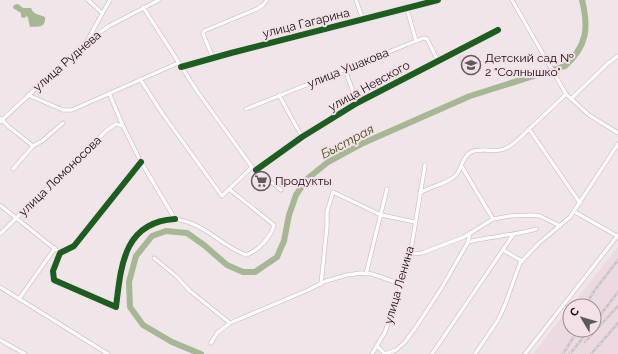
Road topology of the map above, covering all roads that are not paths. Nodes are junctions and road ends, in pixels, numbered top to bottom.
1 (88, 0) edge
2 (110, 0) edge
3 (159, 0) edge
4 (267, 0) edge
5 (356, 0) edge
6 (438, 0) edge
7 (512, 0) edge
8 (143, 7) junction
9 (407, 9) junction
10 (102, 13) junction
11 (363, 20) junction
12 (498, 30) dead end
13 (87, 41) junction
14 (416, 41) junction
15 (618, 56) edge
16 (213, 58) junction
17 (438, 61) junction
18 (178, 63) junction
19 (181, 67) junction
20 (345, 69) junction
21 (140, 79) junction
22 (109, 93) junction
23 (566, 94) junction
24 (28, 95) junction
25 (280, 95) junction
26 (571, 99) junction
27 (357, 103) junction
28 (246, 109) dead end
29 (1, 120) edge
30 (63, 123) dead end
31 (123, 126) junction
32 (529, 129) junction
33 (618, 133) edge
34 (302, 138) junction
35 (618, 144) edge
36 (33, 146) junction
37 (141, 162) junction
38 (425, 165) dead end
39 (252, 167) junction
40 (462, 167) junction
41 (13, 169) dead end
42 (256, 170) junction
43 (229, 189) junction
44 (387, 189) dead end
45 (281, 190) dead end
46 (420, 193) junction
47 (580, 203) junction
48 (0, 205) edge
49 (575, 212) junction
50 (381, 215) junction
51 (17, 217) junction
52 (176, 219) junction
53 (493, 219) junction
54 (415, 222) junction
55 (560, 226) junction
56 (536, 229) dead end
57 (470, 233) junction
58 (0, 234) edge
59 (513, 235) junction
60 (618, 235) edge
61 (468, 242) junction
62 (55, 248) junction
63 (503, 250) junction
64 (60, 254) junction
65 (410, 254) junction
66 (154, 258) dead end
67 (522, 261) junction
68 (366, 274) junction
69 (321, 284) junction
70 (401, 284) junction
71 (0, 287) edge
72 (19, 299) junction
73 (230, 323) junction
74 (0, 340) edge
75 (211, 343) dead end
76 (377, 346) junction
77 (25, 354) edge
78 (108, 354) edge
79 (372, 354) edge
80 (385, 354) edge
81 (432, 354) edge
82 (475, 354) edge
83 (525, 354) edge

1 - 10 street
2 - 10 street
3 - 8 street, улица Руднева
4 - 16 street
5 - 11 street
6 - 9 street, улица Гагарина
7 - 23 street
8 - 13 street, улица Руднева
8 - 18 street
9 - 11 street, улица Гагарина
9 - 14 street
10 - 13 street
11 - 16 street, улица Гагарина
12 - 17 street, улица Невского
13 - 24 street, улица Руднева
14 - 17 street
14 - 20 street, улица Ушакова
15 - 26 street
16 - 19 street, улица Гагарина
17 - 27 street, улица Невского
18 - 19 street
18 - 21 street
19 - 39 street
20 - 25 street, улица Ушакова
20 - 27 street, улица Невского
21 - 22 street
21 - 43 street
22 - 24 street
22 - 31 street
23 - 26 street
23 - 32 street
24 - 29 street, улица Руднева
25 - 28 street, улица Ушакова
25 - 34 street
26 - 33 street
27 - 34 street, улица Невского
29 - 36 street, улица Руднева
30 - 36 street
31 - 37 street
31 - 51 street, улица Ломоносова
32 - 40 street
32 - 47 street
34 - 42 street, улица Невского
35 - 47 street
36 - 41 street
37 - 52 street
37 - 64 street
38 - 46 street, улица Ленина
39 - 42 street
39 - 43 street
40 - 46 street
40 - 53 street
42 - 45 street
43 - 52 street
44 - 50 street
46 - 54 street, улица Ленина
47 - 49 street
48 - 51 street
49 - 55 street
49 - 60 street
50 - 54 street
50 - 68 street
50 - 69 street
51 - 58 street, улица Ломоносова
51 - 62 street
52 - 64 street
53 - 55 street
53 - 57 street
54 - 65 street, улица Ленина
55 - 67 street
56 - 59 street
57 - 61 street
57 - 65 street
59 - 61 street
59 - 63 street
60 - 83 street
61 - 80 street
62 - 64 street
62 - 72 street
63 - 67 street
63 - 81 street
65 - 70 street, улица Ленина
66 - 73 street
67 - 82 street
68 - 69 street
68 - 70 street
69 - 73 street
70 - 76 street, улица Ленина
71 - 72 street
72 - 78 street
73 - 75 street
74 - 77 street
76 - 79 street, улица Ленина
76 - 80 street

